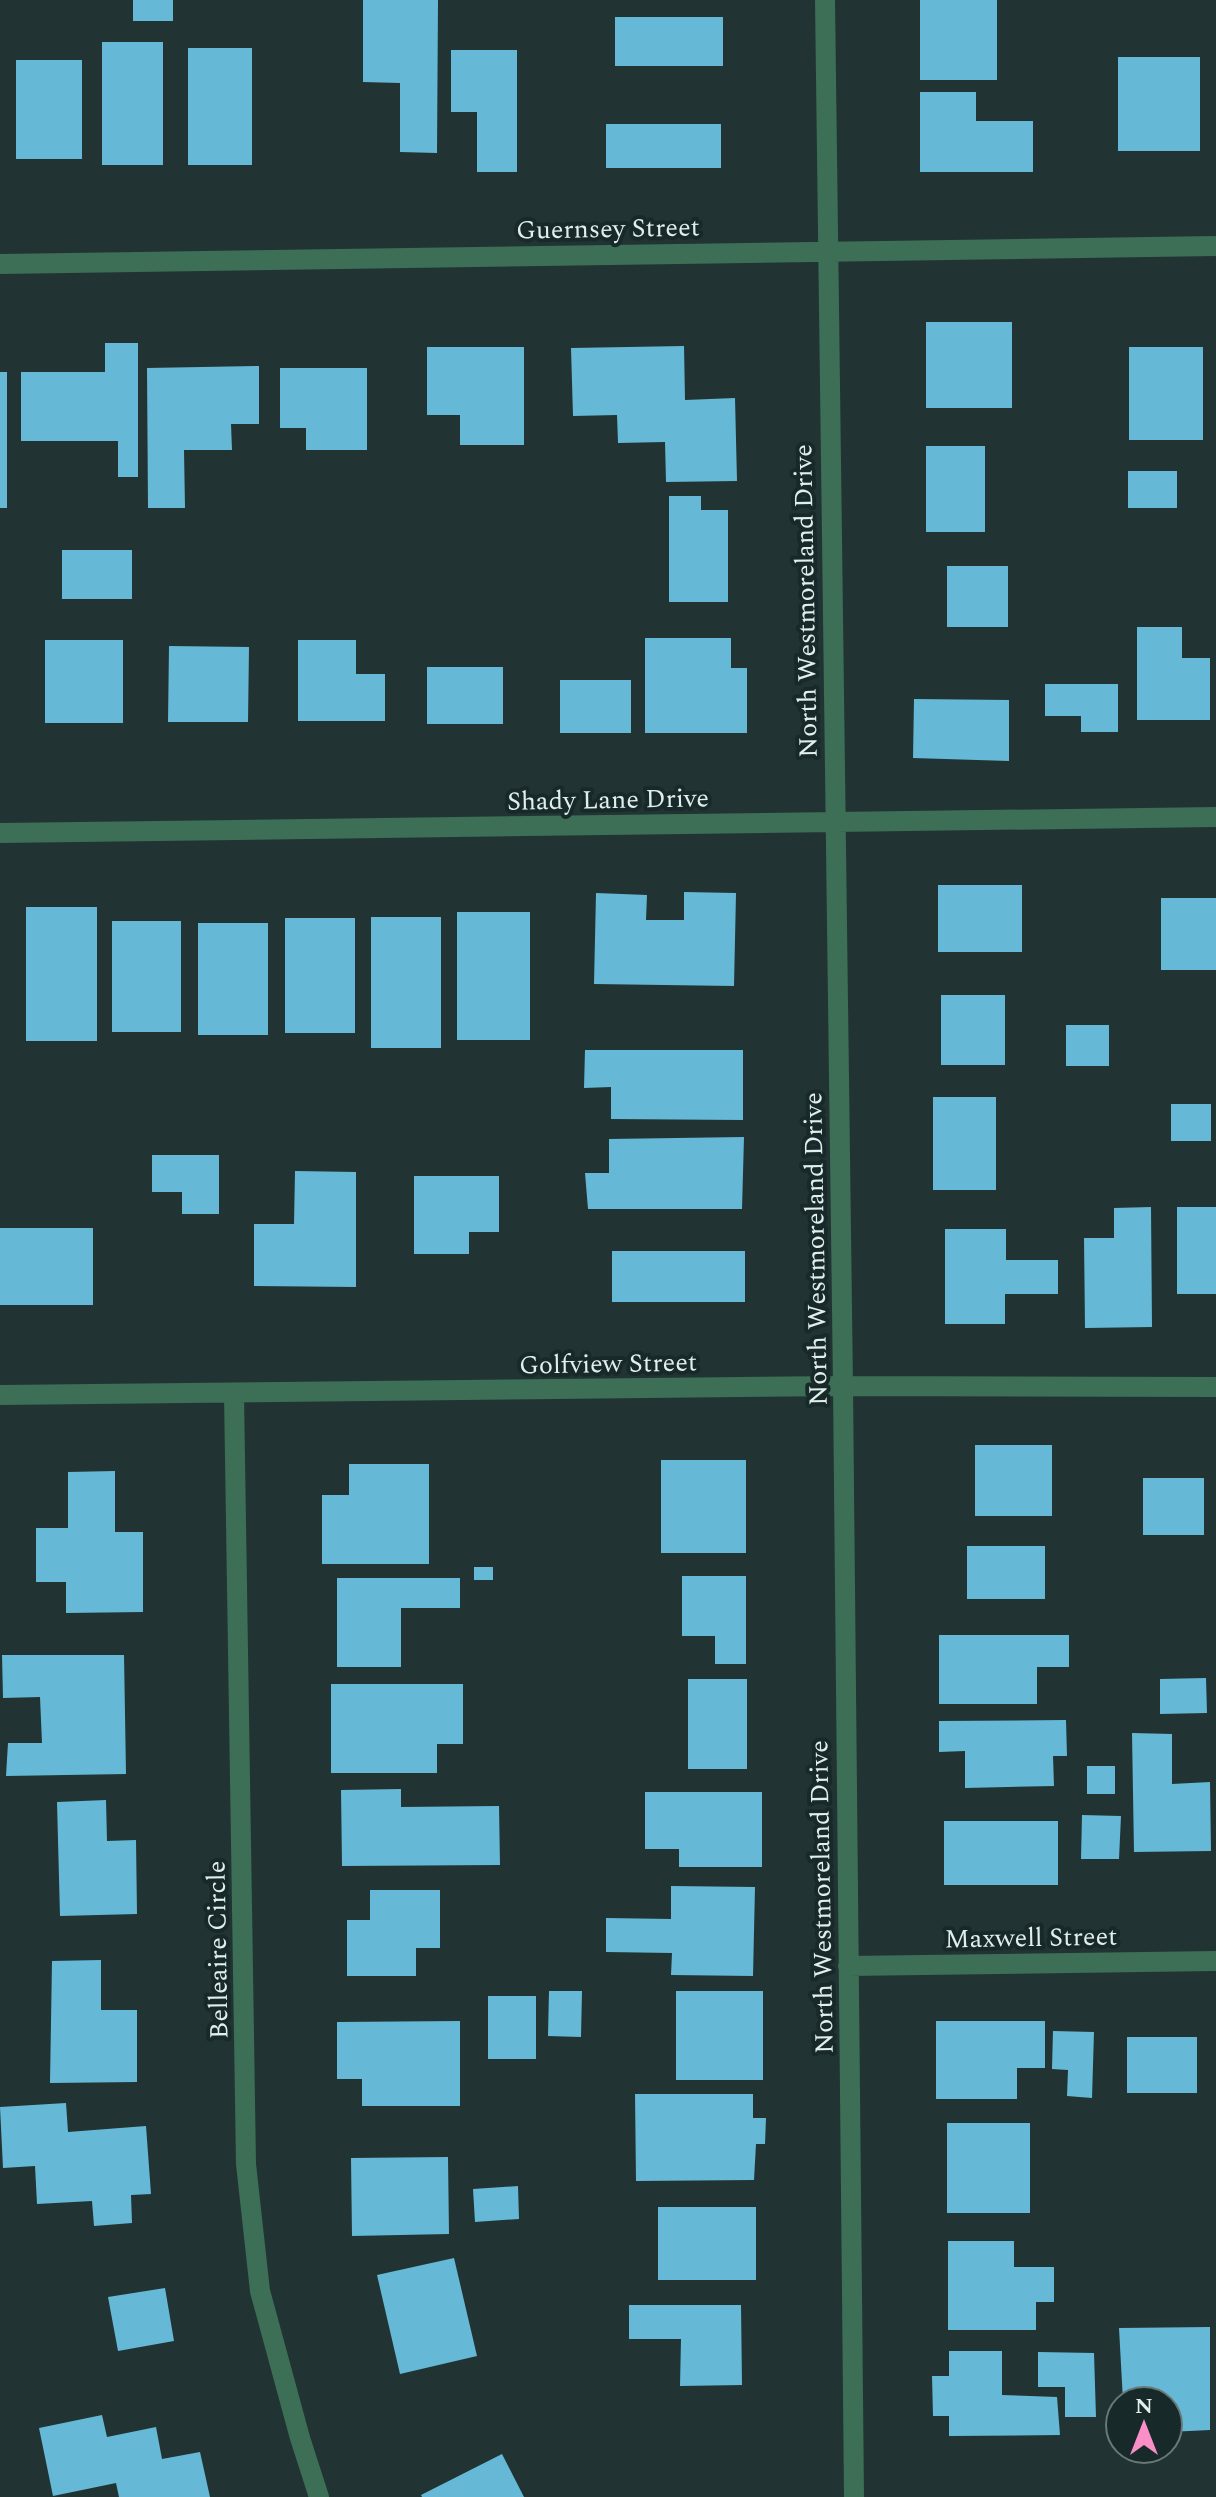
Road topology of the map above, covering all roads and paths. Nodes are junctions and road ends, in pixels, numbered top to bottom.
1 (825, 0) edge
2 (1216, 246) edge
3 (827, 251) junction
4 (0, 264) edge
5 (1216, 817) edge
6 (834, 822) junction
7 (0, 833) edge
8 (843, 1386) junction
9 (1216, 1387) edge
10 (234, 1394) junction
11 (0, 1395) edge
12 (1216, 1961) edge
13 (848, 1966) junction
14 (319, 2497) edge
15 (854, 2497) edge

1 - 3 street, North Westmoreland Drive
2 - 3 street, Guernsey Street
3 - 4 street, Guernsey Street
3 - 6 street, North Westmoreland Drive
5 - 6 street, Shady Lane Drive
6 - 7 street, Shady Lane Drive
6 - 8 street, North Westmoreland Drive
8 - 9 street, Golfview Street
8 - 10 street, Golfview Street
8 - 13 street, North Westmoreland Drive
10 - 11 street, Golfview Street
10 - 14 street, Belleaire Circle
12 - 13 street, Maxwell Street
13 - 15 street, North Westmoreland Drive

